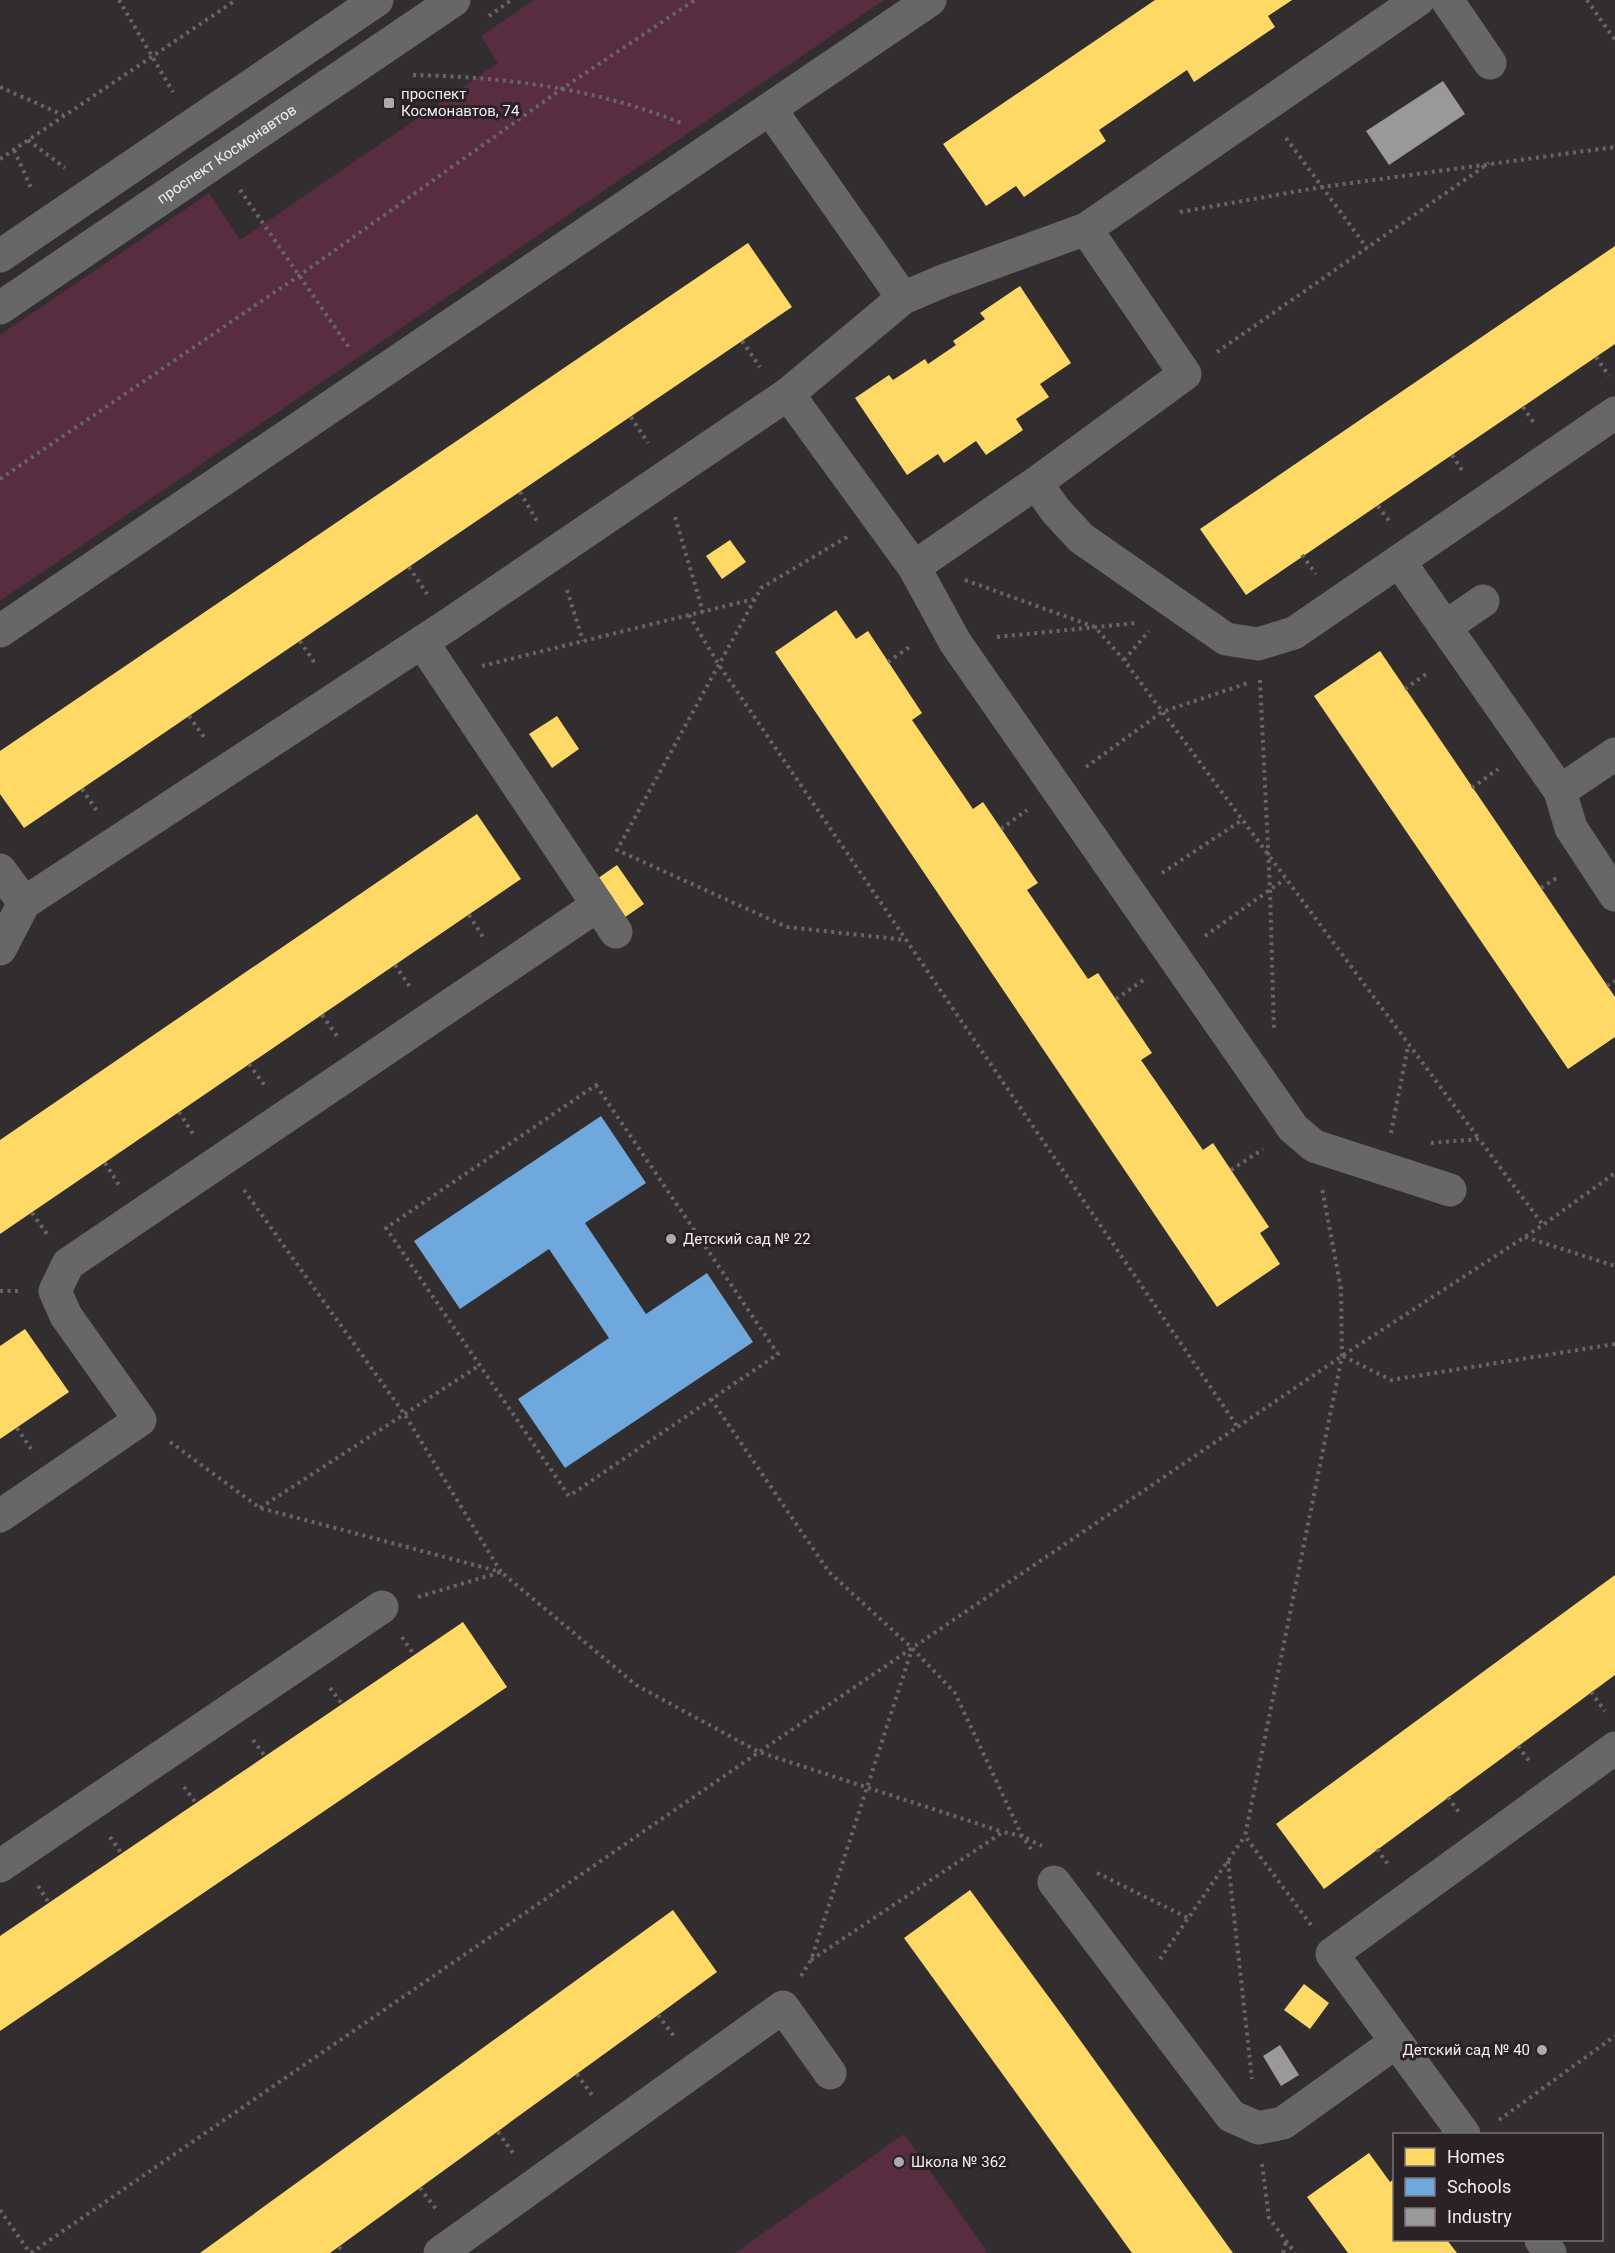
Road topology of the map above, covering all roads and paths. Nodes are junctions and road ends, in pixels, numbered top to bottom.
1 (119, 0) edge
2 (236, 0) edge
3 (377, 0) edge
4 (454, 0) edge
5 (695, 0) edge
6 (930, 0) edge
7 (1418, 0) edge
8 (1447, 0) edge
9 (1587, 0) edge
10 (1615, 40) edge
11 (151, 57) junction
12 (1490, 63) dead end
13 (410, 75) dead end
14 (0, 87) edge
15 (563, 88) junction
16 (176, 96) dead end
17 (1263, 107) junction
18 (770, 109) junction
19 (64, 115) junction
20 (28, 140) junction
21 (722, 142) junction
22 (1615, 147) edge
23 (14, 150) junction
24 (0, 159) edge
25 (1490, 163) junction
26 (68, 171) dead end
27 (236, 185) dead end
28 (1322, 188) junction
29 (33, 194) dead end
30 (1169, 214) dead end
31 (1086, 229) junction
32 (1367, 248) junction
33 (0, 256) edge
34 (300, 275) junction
35 (903, 298) junction
36 (0, 308) edge
37 (352, 351) dead end
38 (1596, 357) dead end
39 (1185, 374) junction
40 (1615, 386) edge
41 (788, 394) junction
42 (1615, 412) edge
43 (664, 478) junction
44 (0, 479) edge
45 (1036, 483) junction
46 (879, 519) junction
47 (556, 551) junction
48 (1399, 561) junction
49 (914, 567) junction
50 (755, 599) junction
51 (1483, 601) dead end
52 (703, 612) junction
53 (689, 615) junction
54 (1147, 622) dead end
55 (1095, 627) junction
56 (1445, 627) junction
57 (0, 631) edge
58 (583, 641) junction
59 (422, 642) junction
60 (955, 642) junction
61 (719, 665) junction
62 (444, 676) junction
63 (1162, 712) junction
64 (1615, 754) edge
65 (1057, 789) junction
66 (1560, 791) junction
67 (1242, 820) junction
68 (1269, 857) junction
69 (0, 870) edge
70 (1285, 879) junction
71 (1270, 890) junction
72 (1130, 894) junction
73 (1615, 895) edge
74 (24, 903) junction
75 (906, 940) junction
76 (0, 949) edge
77 (1174, 958) junction
78 (1615, 981) edge
79 (1607, 986) dead end
80 (1274, 1006) dead end
81 (1408, 1046) junction
82 (1391, 1134) dead end
83 (1479, 1139) dead end
84 (1314, 1146) junction
85 (221, 1159) junction
86 (1615, 1173) edge
87 (1450, 1190) dead end
88 (1525, 1237) junction
89 (1615, 1266) edge
90 (1615, 1344) edge
91 (1342, 1356) junction
92 (480, 1365) junction
93 (711, 1399) junction
94 (405, 1415) junction
95 (140, 1420) junction
96 (1238, 1426) junction
97 (260, 1509) junction
98 (0, 1516) edge
99 (501, 1572) junction
100 (382, 1607) joint
101 (912, 1648) junction
102 (1591, 1692) dead end
103 (1609, 1716) dead end
104 (1615, 1748) edge
105 (759, 1752) junction
106 (866, 1789) junction
107 (1003, 1832) junction
108 (1022, 1836) junction
109 (1245, 1836) junction
110 (1043, 1846) dead end
111 (1228, 1861) junction
112 (0, 1866) edge
113 (1095, 1872) dead end
114 (1054, 1882) joint
115 (1188, 1918) junction
116 (1332, 1954) junction
117 (811, 1960) junction
118 (1138, 1992) junction
119 (783, 2007) junction
120 (1615, 2036) edge
121 (1249, 2042) dead end
122 (1396, 2042) junction
123 (830, 2073) dead end
124 (1512, 2110) dead end
125 (1258, 2128) junction
126 (1463, 2133) edge
127 (0, 2210) edge
128 (1286, 2241) junction
129 (1541, 2241) edge
130 (339, 2247) dead end
131 (30, 2253) edge
132 (344, 2253) edge
133 (440, 2253) edge
134 (1283, 2253) edge
135 (1295, 2253) edge
136 (1550, 2253) edge

1 - 11 path
2 - 11 path
3 - 33 street
4 - 36 street, проспект Космонавтов
5 - 15 path
6 - 18 street
7 - 17 street
8 - 12 street
9 - 10 path
11 - 16 path
11 - 19 path
13 - 15 path
14 - 19 path
15 - 21 path
15 - 34 path
17 - 28 path
17 - 31 street
18 - 21 street
18 - 35 street
19 - 20 path
20 - 23 path
20 - 26 path
21 - 57 street
22 - 25 path
23 - 24 path
23 - 29 path
25 - 28 path
25 - 32 path
27 - 34 path
28 - 30 path
28 - 32 path
31 - 35 street
31 - 39 street
32 - 39 path
34 - 37 path
34 - 44 path
35 - 41 street
38 - 40 path
39 - 45 street
41 - 43 street
41 - 46 street
42 - 48 street
43 - 47 street
43 - 52 path
45 - 48 street
45 - 49 street
46 - 49 street
46 - 50 path
47 - 58 path
47 - 59 street
48 - 56 street
49 - 55 path
49 - 60 street
50 - 52 path
50 - 61 path
51 - 56 street
52 - 53 path
53 - 58 path
53 - 61 path
54 - 55 path
55 - 60 path
55 - 63 path
56 - 66 street
58 - 62 path
59 - 62 street
59 - 74 street
60 - 65 street
61 - 75 path
61 - 75 path
62 - 85 street
63 - 65 path
63 - 67 path
63 - 68 path
64 - 66 street
65 - 72 street
66 - 73 street
67 - 68 path
67 - 72 path
68 - 70 path
68 - 71 path
69 - 74 street
70 - 71 path
70 - 81 path
71 - 77 path
71 - 80 path
72 - 77 street
74 - 76 street
75 - 96 path
77 - 84 street
78 - 79 path
81 - 82 path
81 - 83 path
84 - 87 street
84 - 91 path
85 - 94 path
85 - 95 street
86 - 88 path
88 - 89 path
88 - 91 path
90 - 91 path
91 - 96 path
91 - 109 path
92 - 93 path
92 - 93 path
92 - 94 path
93 - 101 path
94 - 97 path
94 - 99 path
95 - 97 path
95 - 98 street
96 - 101 path
97 - 99 path
99 - 100 path
99 - 105 path
100 - 112 street
101 - 105 path
101 - 106 path
101 - 108 path
102 - 103 path
104 - 116 street
105 - 106 path
105 - 131 path
106 - 107 path
106 - 117 path
107 - 108 path
107 - 117 path
108 - 110 path
108 - 114 path
109 - 111 path
109 - 116 path
111 - 115 path
111 - 121 path
113 - 115 path
114 - 118 street
115 - 118 path
116 - 122 street
117 - 119 path
118 - 125 street
119 - 123 street
119 - 133 street
120 - 124 path
122 - 125 street
122 - 126 street
125 - 128 path
127 - 131 path
128 - 134 path
128 - 135 path
129 - 136 street
130 - 132 path

